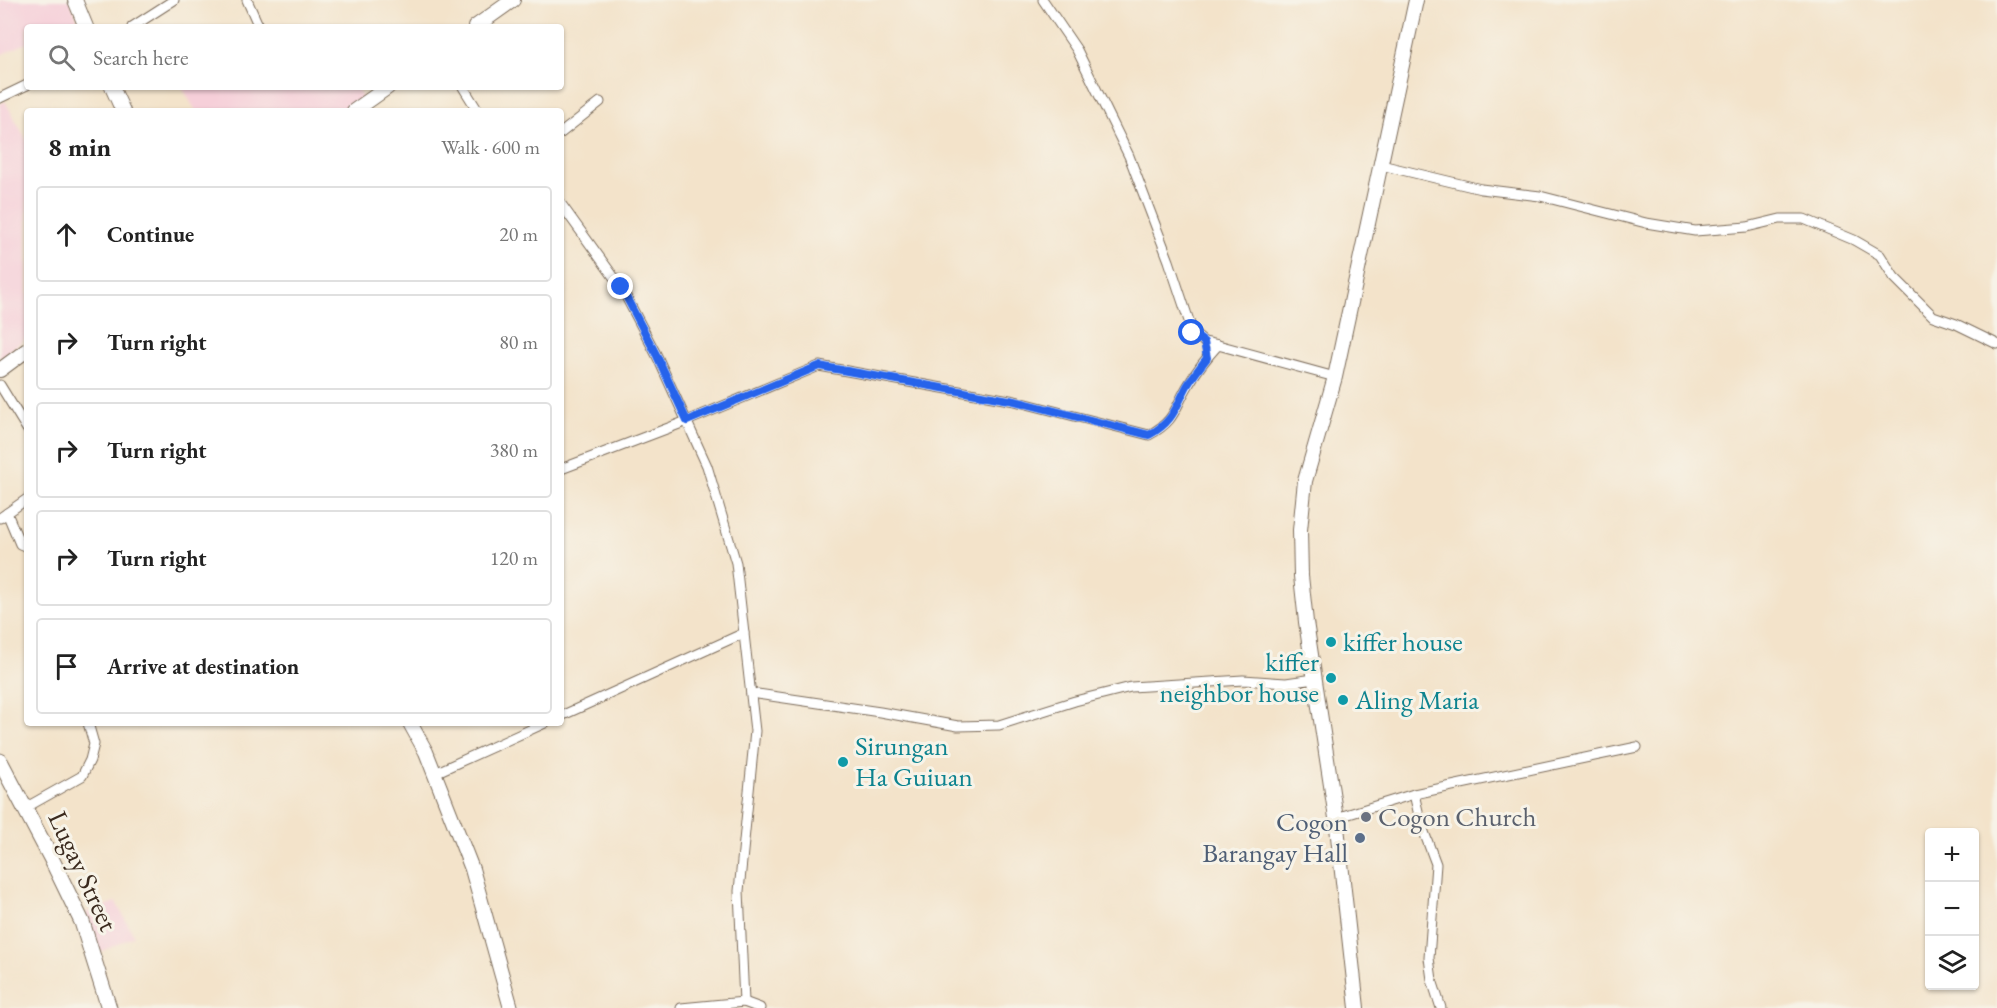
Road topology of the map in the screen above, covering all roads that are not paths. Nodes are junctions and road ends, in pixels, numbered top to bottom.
1 (75, 0) edge
2 (174, 0) edge
3 (247, 0) edge
4 (513, 0) edge
5 (1043, 0) edge
6 (1416, 0) edge
7 (85, 24) edge
8 (137, 24) edge
9 (258, 24) edge
10 (478, 24) edge
11 (24, 87) edge
12 (113, 90) edge
13 (384, 90) edge
14 (465, 90) edge
15 (0, 99) edge
16 (600, 102) dead end
17 (122, 108) edge
18 (358, 108) edge
19 (476, 108) edge
20 (564, 131) edge
21 (1381, 165) junction
22 (564, 208) edge
23 (1204, 342) junction
24 (1218, 345) junction
25 (1997, 345) edge
26 (24, 352) edge
27 (1207, 358) junction
28 (0, 370) edge
29 (1335, 377) junction
30 (0, 385) edge
31 (687, 421) junction
32 (24, 424) edge
33 (564, 468) edge
34 (24, 501) edge
35 (4, 515) edge
36 (24, 546) edge
37 (744, 633) junction
38 (1314, 679) junction
39 (751, 693) junction
40 (564, 715) edge
41 (89, 726) edge
42 (412, 726) edge
43 (538, 726) edge
44 (1637, 747) dead end
45 (0, 761) edge
46 (435, 773) junction
47 (1414, 794) junction
48 (25, 808) junction
49 (1336, 818) junction
50 (744, 1002) junction
51 (109, 1008) edge
52 (511, 1008) edge
53 (681, 1008) edge
54 (760, 1008) edge
55 (1357, 1008) edge
56 (1441, 1008) edge

1 - 7 street
2 - 8 street
3 - 9 street
4 - 10 street
5 - 23 street
6 - 21 street
11 - 15 street
12 - 17 street
13 - 18 street
14 - 19 street
16 - 20 street
21 - 25 street
21 - 29 street
22 - 31 street
23 - 24 street
23 - 27 street
24 - 27 street
24 - 29 street
26 - 28 street
27 - 31 street
29 - 38 street
30 - 32 street
31 - 33 street
31 - 37 street
34 - 35 street
35 - 36 street
37 - 39 street
37 - 40 street
38 - 39 street
38 - 49 street
39 - 50 street
41 - 48 street
42 - 46 street
43 - 46 street
44 - 47 street
45 - 48 main road, Lugay Street
46 - 52 street
47 - 49 street
47 - 56 street
48 - 51 main road, Lugay Street
49 - 55 street
50 - 53 street
50 - 54 street

